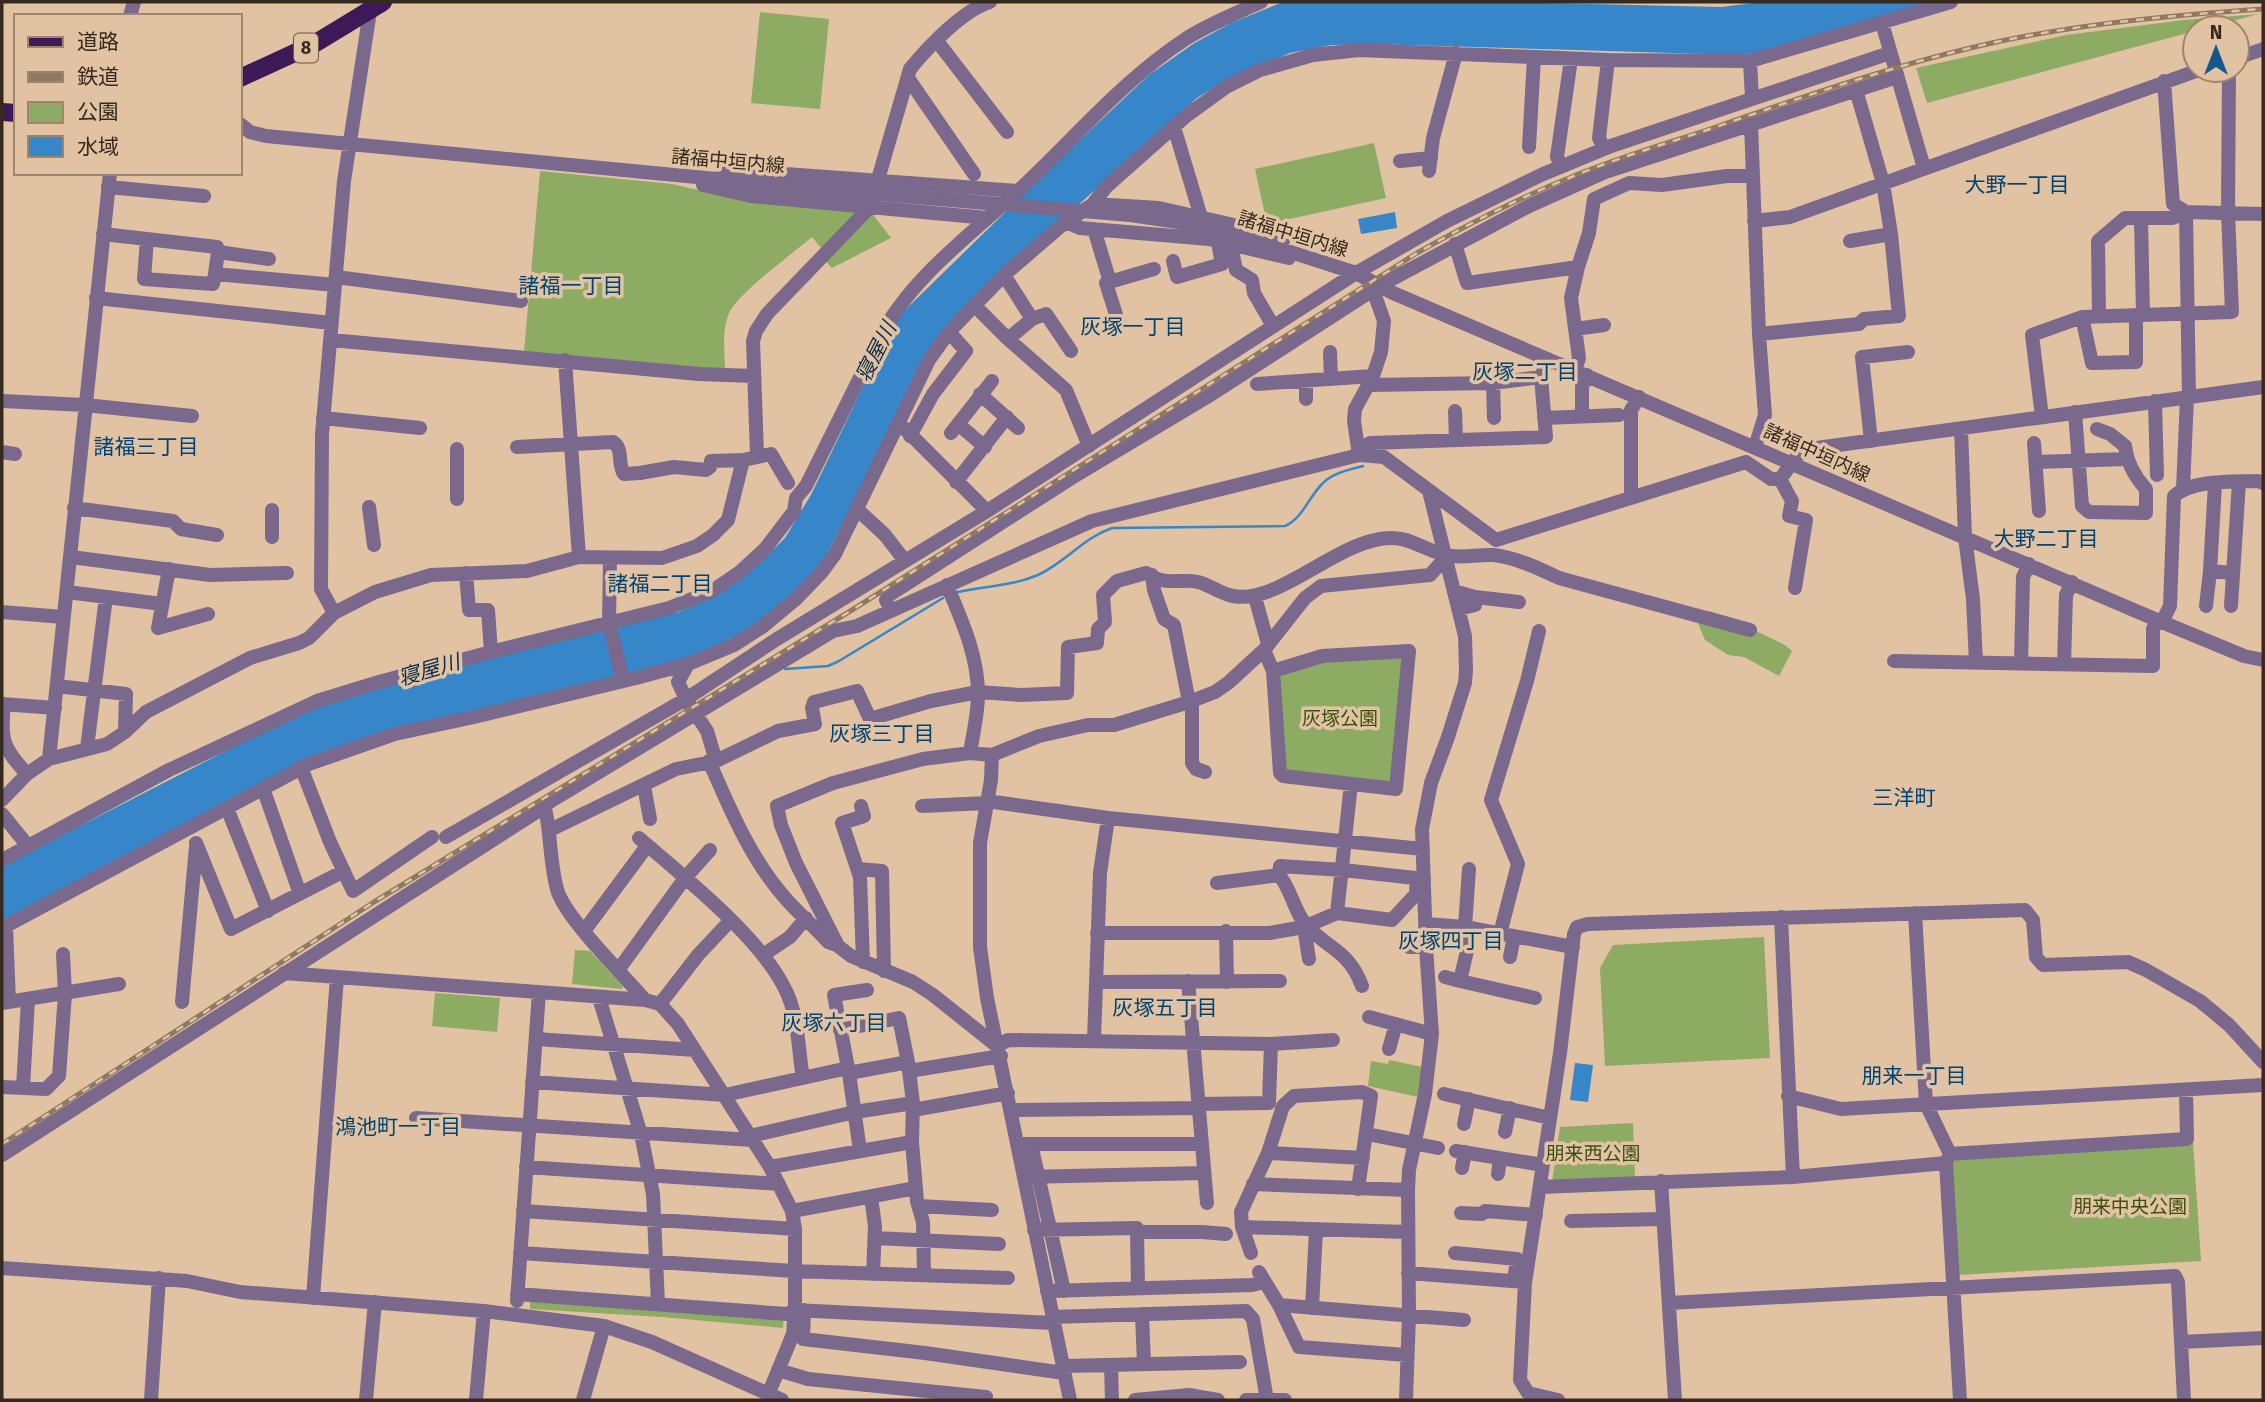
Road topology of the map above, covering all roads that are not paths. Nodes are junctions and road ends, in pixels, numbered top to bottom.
1 (1261, 2) edge
2 (1951, 2) edge
3 (981, 3) edge
4 (377, 7) edge
5 (1882, 23) junction
6 (937, 41) junction
7 (1456, 53) junction
8 (1890, 53) junction
9 (1534, 57) junction
10 (1571, 59) junction
11 (1608, 60) junction
12 (1749, 61) junction
13 (2181, 76) edge
14 (242, 77) edge
15 (1897, 77) junction
16 (908, 78) junction
17 (2164, 81) junction
18 (2229, 84) edge
19 (1856, 90) junction
20 (1752, 98) junction
21 (1751, 124) junction
22 (242, 126) edge
23 (1174, 128) junction
24 (1007, 132) dead end
25 (350, 145) junction
26 (1529, 147) dead end
27 (1604, 149) junction
28 (1400, 161) dead end
29 (1561, 166) junction
30 (1924, 169) junction
31 (974, 174) dead end
32 (672, 176) junction
33 (1752, 176) junction
34 (109, 180) edge
35 (877, 182) junction
36 (1883, 183) junction
37 (1018, 191) junction
38 (204, 194) dead end
39 (1093, 204) junction
40 (870, 207) junction
41 (2186, 212) junction
42 (2228, 212) junction
43 (2263, 214) edge
44 (987, 218) junction
45 (1201, 218) junction
46 (2141, 218) junction
47 (1754, 221) junction
48 (1066, 222) junction
49 (1094, 229) junction
50 (103, 234) junction
51 (1891, 234) junction
52 (147, 239) junction
53 (1850, 241) dead end
54 (1225, 243) junction
55 (1455, 244) junction
56 (218, 252) junction
57 (269, 259) dead end
58 (1173, 261) dead end
59 (1321, 262) junction
60 (1578, 267) junction
61 (1153, 269) dead end
62 (215, 274) junction
63 (1356, 274) junction
64 (1004, 275) junction
65 (335, 281) junction
66 (1110, 282) junction
67 (1376, 288) junction
68 (96, 298) junction
69 (522, 301) dead end
70 (974, 304) junction
71 (2188, 313) junction
72 (2139, 314) junction
73 (2099, 316) junction
74 (2082, 317) junction
75 (1032, 319) junction
76 (1118, 321) dead end
77 (331, 323) junction
78 (1604, 325) dead end
79 (1273, 326) junction
80 (1575, 329) junction
81 (949, 332) junction
82 (1759, 334) junction
83 (1008, 338) junction
84 (331, 340) junction
85 (1071, 351) dead end
86 (1330, 352) dead end
87 (1908, 352) dead end
88 (1548, 359) junction
89 (565, 360) junction
90 (1581, 372) junction
91 (754, 376) junction
92 (1541, 377) junction
93 (1331, 379) junction
94 (1371, 380) junction
95 (1306, 381) junction
96 (992, 382) dead end
97 (1493, 383) junction
98 (1257, 384) dead end
99 (1453, 384) junction
100 (2263, 387) edge
101 (980, 394) junction
102 (1639, 397) junction
103 (2188, 397) junction
104 (1306, 399) dead end
105 (2, 401) edge
106 (2155, 401) junction
107 (85, 405) junction
108 (2, 410) edge
109 (2075, 412) junction
110 (1619, 415) dead end
111 (192, 416) dead end
112 (1582, 416) junction
113 (1007, 417) junction
114 (2042, 417) junction
115 (323, 418) junction
116 (1494, 418) dead end
117 (1544, 418) junction
118 (899, 421) junction
119 (420, 428) dead end
120 (1018, 428) dead end
121 (1961, 429) junction
122 (2097, 429) dead end
123 (909, 436) junction
124 (1456, 440) junction
125 (1871, 441) junction
126 (2034, 443) dead end
127 (573, 445) junction
128 (1089, 446) junction
129 (1755, 446) junction
130 (456, 447) dead end
131 (517, 447) dead end
132 (985, 447) junction
133 (1359, 452) junction
134 (750, 458) junction
135 (2127, 459) junction
136 (2080, 461) junction
137 (2036, 462) junction
138 (1791, 464) junction
139 (2157, 475) dead end
140 (1780, 479) junction
141 (956, 482) junction
142 (2239, 482) junction
143 (788, 483) dead end
144 (2215, 484) junction
145 (2263, 484) edge
146 (2183, 489) junction
147 (1429, 491) junction
148 (1630, 498) junction
149 (457, 499) dead end
150 (369, 507) dead end
151 (74, 508) junction
152 (272, 510) dead end
153 (858, 510) junction
154 (987, 511) junction
155 (2039, 511) dead end
156 (217, 534) dead end
157 (271, 537) dead end
158 (1965, 537) junction
159 (1496, 540) junction
160 (374, 545) dead end
161 (1494, 555) junction
162 (1447, 556) junction
163 (71, 557) junction
164 (579, 557) junction
165 (610, 558) junction
166 (905, 561) junction
167 (2029, 564) junction
168 (169, 569) junction
169 (2210, 572) junction
170 (287, 573) dead end
171 (466, 573) junction
172 (2232, 573) junction
173 (1152, 575) junction
174 (2072, 582) junction
175 (947, 585) junction
176 (1795, 588) dead end
177 (67, 592) junction
178 (1454, 592) junction
179 (106, 597) junction
180 (1255, 597) junction
181 (1475, 597) junction
182 (1519, 602) dead end
183 (162, 604) junction
184 (2206, 606) dead end
185 (2231, 607) dead end
186 (891, 610) junction
187 (1459, 610) junction
188 (2, 612) edge
189 (334, 613) junction
190 (208, 614) dead end
191 (63, 617) junction
192 (2160, 621) junction
193 (767, 622) junction
194 (610, 625) junction
195 (1750, 630) dead end
196 (1539, 631) dead end
197 (777, 639) junction
198 (1266, 647) junction
199 (491, 652) junction
200 (2263, 660) edge
201 (1894, 661) dead end
202 (1976, 663) junction
203 (2021, 663) junction
204 (688, 664) junction
205 (2064, 664) junction
206 (1273, 671) junction
207 (623, 680) junction
208 (57, 686) junction
209 (93, 690) junction
210 (978, 692) junction
211 (686, 699) junction
212 (1191, 701) junction
213 (3, 704) edge
214 (55, 708) junction
215 (696, 714) junction
216 (125, 732) junction
217 (87, 748) junction
218 (970, 753) junction
219 (992, 755) junction
220 (49, 759) junction
221 (712, 761) junction
222 (301, 768) junction
223 (1205, 772) dead end
224 (27, 774) junction
225 (1351, 784) junction
226 (644, 786) junction
227 (263, 788) junction
228 (2, 800) edge
229 (512, 800) junction
230 (987, 802) junction
231 (861, 806) dead end
232 (922, 806) dead end
233 (227, 808) junction
234 (541, 809) junction
235 (2, 814) edge
236 (525, 818) junction
237 (1108, 818) junction
238 (650, 819) dead end
239 (201, 822) junction
240 (550, 830) junction
241 (196, 843) junction
242 (1345, 843) junction
243 (28, 846) junction
244 (1419, 849) junction
245 (710, 850) dead end
246 (2, 860) edge
247 (858, 869) junction
248 (1469, 869) dead end
249 (1343, 870) junction
250 (344, 871) junction
251 (1279, 875) junction
252 (685, 878) junction
253 (1421, 879) junction
254 (1217, 883) dead end
255 (300, 894) junction
256 (268, 911) junction
257 (1337, 913) junction
258 (1915, 914) junction
259 (1781, 917) junction
260 (806, 918) junction
261 (730, 920) junction
262 (1426, 924) junction
263 (4, 927) edge
264 (1306, 927) junction
265 (1469, 928) junction
266 (584, 931) junction
267 (1226, 932) junction
268 (1097, 933) junction
269 (1507, 935) junction
270 (838, 946) junction
271 (1409, 947) dead end
272 (1426, 947) junction
273 (1573, 947) junction
274 (63, 954) dead end
275 (763, 955) junction
276 (1510, 957) dead end
277 (1309, 959) dead end
278 (863, 962) junction
279 (619, 970) junction
280 (884, 971) junction
281 (284, 972) junction
282 (337, 977) junction
283 (1445, 977) dead end
284 (1188, 981) junction
285 (1280, 981) dead end
286 (1460, 981) junction
287 (1096, 982) junction
288 (1227, 982) junction
289 (119, 984) dead end
290 (1362, 986) dead end
291 (867, 990) dead end
292 (539, 992) junction
293 (65, 994) junction
294 (599, 998) junction
295 (1535, 998) dead end
296 (28, 999) junction
297 (6, 1002) edge
298 (182, 1002) dead end
299 (652, 1002) junction
300 (1369, 1017) dead end
301 (1396, 1024) junction
302 (840, 1030) junction
303 (1432, 1034) junction
304 (536, 1039) junction
305 (1094, 1040) junction
306 (1333, 1040) dead end
307 (1192, 1042) junction
308 (1271, 1044) junction
309 (614, 1045) junction
310 (1389, 1049) dead end
311 (695, 1051) junction
312 (999, 1051) junction
313 (2263, 1062) edge
314 (908, 1067) junction
315 (848, 1071) junction
316 (803, 1078) junction
317 (532, 1082) junction
318 (2263, 1085) edge
319 (2, 1087) edge
320 (23, 1088) junction
321 (628, 1090) junction
322 (2186, 1090) junction
323 (1008, 1093) junction
324 (1444, 1094) dead end
325 (725, 1095) junction
326 (1788, 1096) junction
327 (1469, 1099) junction
328 (1926, 1104) junction
329 (913, 1106) junction
330 (1198, 1106) junction
331 (1510, 1108) junction
332 (1011, 1110) junction
333 (855, 1112) junction
334 (416, 1118) dead end
335 (1550, 1118) junction
336 (530, 1125) junction
337 (1464, 1125) dead end
338 (1505, 1132) dead end
339 (641, 1133) junction
340 (1367, 1134) junction
341 (751, 1138) junction
342 (912, 1142) junction
343 (1415, 1142) junction
344 (1025, 1144) junction
345 (1201, 1144) junction
346 (1438, 1148) dead end
347 (860, 1151) junction
348 (1268, 1153) junction
349 (2, 1155) edge
350 (1363, 1158) junction
351 (1500, 1158) junction
352 (1948, 1159) junction
353 (1543, 1165) junction
354 (526, 1167) junction
355 (770, 1167) junction
356 (1462, 1168) dead end
357 (1204, 1173) junction
358 (1498, 1174) dead end
359 (650, 1177) junction
360 (1031, 1177) junction
361 (1793, 1177) junction
362 (1661, 1181) junction
363 (779, 1184) junction
364 (1253, 1184) junction
365 (1540, 1187) junction
366 (916, 1188) junction
367 (1357, 1189) junction
368 (1408, 1190) junction
369 (871, 1197) junction
370 (1207, 1203) dead end
371 (919, 1206) junction
372 (992, 1210) dead end
373 (523, 1211) junction
374 (792, 1211) junction
375 (1461, 1213) dead end
376 (1536, 1215) junction
377 (1662, 1219) junction
378 (654, 1220) junction
379 (1572, 1221) dead end
380 (1242, 1227) junction
381 (795, 1229) junction
382 (1034, 1230) junction
383 (1050, 1230) junction
384 (1315, 1230) junction
385 (1137, 1232) junction
386 (1407, 1232) junction
387 (1226, 1234) dead end
388 (874, 1238) junction
389 (923, 1241) junction
390 (999, 1244) dead end
391 (520, 1253) junction
392 (1251, 1253) dead end
393 (656, 1262) junction
394 (2, 1268) edge
395 (794, 1271) junction
396 (1408, 1273) junction
397 (873, 1274) junction
398 (924, 1275) junction
399 (1461, 1277) junction
400 (159, 1278) junction
401 (1008, 1278) dead end
402 (1520, 1281) junction
403 (1138, 1288) junction
404 (1953, 1288) junction
405 (1047, 1291) junction
406 (1064, 1291) junction
407 (517, 1294) junction
408 (313, 1298) junction
409 (375, 1302) junction
410 (1669, 1303) junction
411 (658, 1304) junction
412 (1279, 1305) junction
413 (1312, 1308) junction
414 (800, 1310) junction
415 (484, 1311) junction
416 (1142, 1314) junction
417 (516, 1315) junction
418 (1409, 1315) junction
419 (1052, 1320) junction
420 (1464, 1320) dead end
421 (604, 1326) junction
422 (2263, 1338) edge
423 (2181, 1342) junction
424 (1407, 1355) junction
425 (1240, 1362) dead end
426 (1144, 1364) junction
427 (1111, 1365) junction
428 (778, 1370) junction
429 (1064, 1370) junction
430 (764, 1396) edge
431 (986, 1397) dead end
432 (151, 1400) edge
433 (366, 1400) edge
434 (476, 1400) edge
435 (583, 1400) edge
436 (782, 1400) edge
437 (1070, 1400) edge
438 (1112, 1400) edge
439 (1135, 1400) edge
440 (1218, 1400) edge
441 (1246, 1400) edge
442 (1267, 1400) edge
443 (1284, 1400) edge
444 (1406, 1400) edge
445 (1558, 1400) edge
446 (1675, 1400) edge
447 (1960, 1400) edge
448 (2184, 1400) edge

1 - 37 street
2 - 5 street
3 - 6 street
4 - 14 main road, 8
4 - 25 street
5 - 8 street
5 - 12 street
6 - 16 street
6 - 24 street
7 - 9 street
7 - 23 street
7 - 28 street
8 - 15 street
8 - 20 street
9 - 10 street
9 - 26 street
10 - 11 street
10 - 29 street
11 - 12 street
11 - 27 street
12 - 20 street
13 - 17 street
15 - 19 street
15 - 30 street
16 - 31 street
16 - 35 street
17 - 30 street
17 - 41 street
18 - 42 street
19 - 21 street
19 - 36 street
20 - 27 street
21 - 33 street
21 - 55 street
22 - 25 street, 諸福中垣内線
23 - 39 street
23 - 45 street
25 - 32 street, 諸福中垣内線
25 - 65 street
27 - 29 street
29 - 63 street
30 - 36 street
32 - 35 street
32 - 40 street
32 - 59 street, 諸福中垣内線, bridge
33 - 47 street
33 - 60 street
34 - 38 street
34 - 50 street
35 - 37 street
35 - 40 street
36 - 47 street
36 - 51 street
37 - 44 street
39 - 45 street
39 - 48 street
40 - 44 street
40 - 91 street
41 - 42 street
41 - 46 street
41 - 71 street
42 - 43 street
42 - 71 street
44 - 194 street
45 - 59 street
46 - 72 street
46 - 73 street
47 - 82 street
48 - 49 street
48 - 64 street
49 - 54 street
49 - 66 street
50 - 52 street
50 - 68 street
51 - 53 street
51 - 82 street
52 - 56 street
52 - 62 street
54 - 58 street
54 - 59 street
54 - 79 street
55 - 60 street
55 - 67 street
56 - 57 street
56 - 62 street
59 - 63 street, 諸福中垣内線
60 - 80 street
61 - 66 street
62 - 65 street
63 - 67 street, 諸福中垣内線
63 - 79 street
64 - 70 street
64 - 75 street
65 - 69 street
65 - 77 street
66 - 76 street
67 - 88 street, 諸福中垣内線
67 - 94 street
67 - 186 street
68 - 77 street
68 - 107 street
70 - 81 street
70 - 83 street
71 - 72 street
71 - 103 street
72 - 73 street
72 - 74 street
73 - 74 street
74 - 114 street
75 - 83 street
75 - 85 street
77 - 84 street
78 - 80 street
79 - 128 street
80 - 90 street
81 - 118 street
81 - 123 street
82 - 129 street
83 - 128 street
84 - 89 street
84 - 115 street
86 - 93 street
87 - 125 street
88 - 90 street, 諸福中垣内線
88 - 92 street
89 - 91 street
89 - 127 street
90 - 102 street, 諸福中垣内線
90 - 112 street
91 - 134 street
92 - 97 street
92 - 117 street
93 - 94 street
93 - 95 street
94 - 99 street
94 - 133 street
95 - 98 street
95 - 104 street
96 - 101 street
97 - 99 street
97 - 116 street
99 - 124 street
100 - 103 street
101 - 113 street
101 - 132 street
102 - 129 street, 諸福中垣内線
102 - 148 street
103 - 106 street
103 - 146 street
105 - 107 street
105 - 108 street
106 - 109 street
106 - 139 street
107 - 111 street
107 - 151 street
109 - 114 street
109 - 136 street
110 - 112 street
112 - 117 street
113 - 120 street
113 - 132 street
114 - 121 street
115 - 119 street
115 - 189 street
117 - 124 street
118 - 123 street
118 - 153 street
121 - 125 street
121 - 158 street
122 - 135 street
123 - 141 street
124 - 133 street
125 - 138 street
126 - 137 street
127 - 131 street
127 - 134 street
127 - 164 street
128 - 154 street
129 - 138 street, 諸福中垣内線
130 - 149 street
132 - 141 street
133 - 147 street
133 - 175 street
134 - 143 street
134 - 165 street
135 - 136 street
135 - 136 street
136 - 137 street
137 - 155 street
138 - 140 street
138 - 158 street, 諸福中垣内線
140 - 148 street
140 - 176 street
141 - 154 street
142 - 144 street
142 - 145 street
142 - 172 street
144 - 146 street
144 - 169 street
146 - 192 street
147 - 159 street
147 - 162 street
148 - 159 street
150 - 160 street
151 - 156 street
151 - 163 street
152 - 157 street
153 - 166 street
153 - 193 street
154 - 166 street
158 - 167 street, 諸福中垣内線
158 - 202 street
159 - 161 street
161 - 162 street
161 - 195 street
162 - 178 street
162 - 180 street
162 - 198 street
163 - 168 street
163 - 177 street
164 - 165 street
164 - 171 street
165 - 194 street
166 - 197 street
167 - 174 street, 諸福中垣内線
167 - 203 street
168 - 170 street
168 - 183 street
169 - 172 street
169 - 184 street
171 - 189 street
171 - 199 street
172 - 185 street
173 - 180 street
173 - 210 street
173 - 212 street
174 - 192 street, 諸福中垣内線
174 - 205 street
175 - 186 street
175 - 210 street
177 - 179 street
177 - 191 street
178 - 181 street
178 - 187 street
179 - 183 street
179 - 209 street
180 - 198 street
181 - 182 street
181 - 187 street
183 - 190 street
186 - 215 street
187 - 244 street
188 - 191 street
189 - 216 street
191 - 208 street
192 - 200 street, 諸福中垣内線
192 - 205 street
193 - 197 street
193 - 204 street
194 - 199 street
194 - 207 street
196 - 269 street
197 - 211 street
198 - 206 street
198 - 212 street
199 - 243 street
201 - 202 street
202 - 203 street
203 - 205 street
204 - 207 street
204 - 211 street
206 - 225 street
206 - 225 street
207 - 222 street
208 - 209 street
208 - 214 street
209 - 216 street
209 - 217 street
210 - 218 street
210 - 221 street
211 - 215 street
211 - 229 street
212 - 219 street
212 - 223 street
213 - 214 street
213 - 224 street
214 - 220 street
215 - 221 street
215 - 234 street
216 - 217 street
217 - 220 street
218 - 219 street
218 - 270 street
219 - 230 street
220 - 224 street
221 - 226 street
221 - 260 street
222 - 227 street
222 - 250 street
224 - 228 street
225 - 242 street
226 - 238 street
226 - 240 street
227 - 233 street
227 - 255 street
229 - 236 street
229 - 250 street
230 - 232 street
230 - 237 street
230 - 312 street
231 - 247 street
233 - 239 street
233 - 256 street
234 - 236 street
234 - 240 street
235 - 243 street
236 - 281 street
237 - 242 street
237 - 268 street
239 - 241 street
239 - 263 street
240 - 266 street
241 - 256 street
241 - 298 street
242 - 244 street
242 - 249 street
243 - 246 street
244 - 253 street
245 - 252 street
247 - 278 street
247 - 280 street
248 - 265 street
249 - 251 street
249 - 253 street
249 - 257 street
250 - 255 street
251 - 254 street
251 - 264 street
252 - 261 street
252 - 266 street
252 - 279 street
253 - 257 street
253 - 262 street
255 - 256 street
257 - 264 street
258 - 259 street
258 - 313 street
258 - 328 street
259 - 273 street
259 - 326 street
260 - 270 street
260 - 275 street
261 - 275 street
261 - 299 street
262 - 265 street
262 - 272 street
263 - 297 street
264 - 267 street
264 - 277 street
264 - 290 street
265 - 269 street
265 - 286 street
266 - 279 street
267 - 268 street
267 - 288 street
268 - 287 street
269 - 273 street
269 - 276 street
270 - 278 street
271 - 272 street
272 - 303 street
273 - 335 street
274 - 293 street
275 - 316 street
278 - 280 street
279 - 299 street
280 - 312 street
281 - 282 street
281 - 349 street
282 - 292 street
282 - 408 street
283 - 286 street
284 - 287 street
284 - 288 street
284 - 307 street
285 - 288 street
286 - 295 street
287 - 305 street
289 - 293 street
291 - 302 street
292 - 294 street
292 - 304 street
293 - 296 street
293 - 320 street
294 - 299 street
294 - 309 street
296 - 297 street
296 - 320 street
299 - 311 street
300 - 301 street
301 - 303 street
301 - 310 street
302 - 314 street
302 - 315 street
303 - 343 street
304 - 309 street
304 - 317 street
305 - 307 street
305 - 312 street
306 - 308 street
307 - 308 street
307 - 330 street
308 - 330 street
309 - 311 street
309 - 321 street
311 - 325 street
312 - 314 street
312 - 323 street
314 - 315 street
314 - 329 street
315 - 316 street
315 - 333 street
316 - 325 street
317 - 321 street
317 - 336 street
318 - 322 street
319 - 320 street
321 - 325 street
321 - 339 street
322 - 328 street
322 - 352 street
323 - 329 street
323 - 332 street
324 - 327 street
325 - 341 street
326 - 328 street
326 - 361 street
327 - 331 street
327 - 337 street
328 - 352 street
329 - 333 street
329 - 342 street
330 - 332 street
330 - 345 street
331 - 335 street
331 - 338 street
332 - 344 street
333 - 341 street
333 - 347 street
334 - 336 street
335 - 353 street
336 - 339 street
336 - 354 street
339 - 341 street
339 - 359 street
340 - 343 street
340 - 348 street
340 - 350 street
341 - 355 street
342 - 347 street
342 - 366 street
343 - 346 street
343 - 368 street
344 - 345 street
344 - 360 street
345 - 357 street
347 - 355 street
348 - 350 street
348 - 364 street
350 - 367 street
351 - 353 street
351 - 356 street
351 - 358 street
352 - 361 street
352 - 404 street
353 - 365 street
354 - 359 street
354 - 373 street
355 - 363 street
357 - 360 street
357 - 370 street
359 - 363 street
359 - 378 street
360 - 382 street
360 - 383 street
361 - 362 street
362 - 365 street
362 - 377 street
363 - 374 street
364 - 367 street
364 - 380 street
365 - 376 street
366 - 369 street
366 - 371 street
367 - 368 street
368 - 386 street
369 - 374 street
369 - 388 street
371 - 372 street
371 - 389 street
373 - 378 street
373 - 391 street
374 - 381 street
375 - 376 street
376 - 402 street
377 - 379 street
377 - 410 street
378 - 381 street
378 - 393 street
380 - 384 street
380 - 392 street
381 - 395 street
382 - 383 street
382 - 405 street
383 - 385 street
383 - 406 street
384 - 386 street
384 - 413 street
385 - 387 street
385 - 403 street
386 - 396 street
388 - 389 street
388 - 397 street
389 - 390 street
389 - 398 street
391 - 393 street
391 - 407 street
393 - 395 street
393 - 411 street
394 - 400 street
395 - 397 street
395 - 414 street
396 - 399 street
396 - 418 street
397 - 398 street
398 - 401 street
399 - 402 street
399 - 402 street
400 - 408 street
400 - 432 street
402 - 445 street
403 - 406 street
403 - 412 street
404 - 410 street
404 - 423 street
404 - 447 street
405 - 406 street
405 - 419 street
407 - 411 street
407 - 417 street
408 - 409 street
409 - 415 street
409 - 433 street
410 - 446 street
411 - 414 street
412 - 413 street
412 - 424 street
413 - 418 street
414 - 419 street
414 - 428 street
414 - 429 street
415 - 417 street
415 - 434 street
416 - 419 street
416 - 426 street
416 - 442 street
417 - 421 street
418 - 420 street
418 - 424 street
419 - 429 street
421 - 430 street
421 - 435 street
422 - 423 street
423 - 448 street
424 - 444 street
425 - 426 street
426 - 427 street
427 - 429 street
427 - 438 street
428 - 430 street
428 - 431 street
429 - 437 street
430 - 436 street
439 - 440 street
441 - 442 street
442 - 443 street

